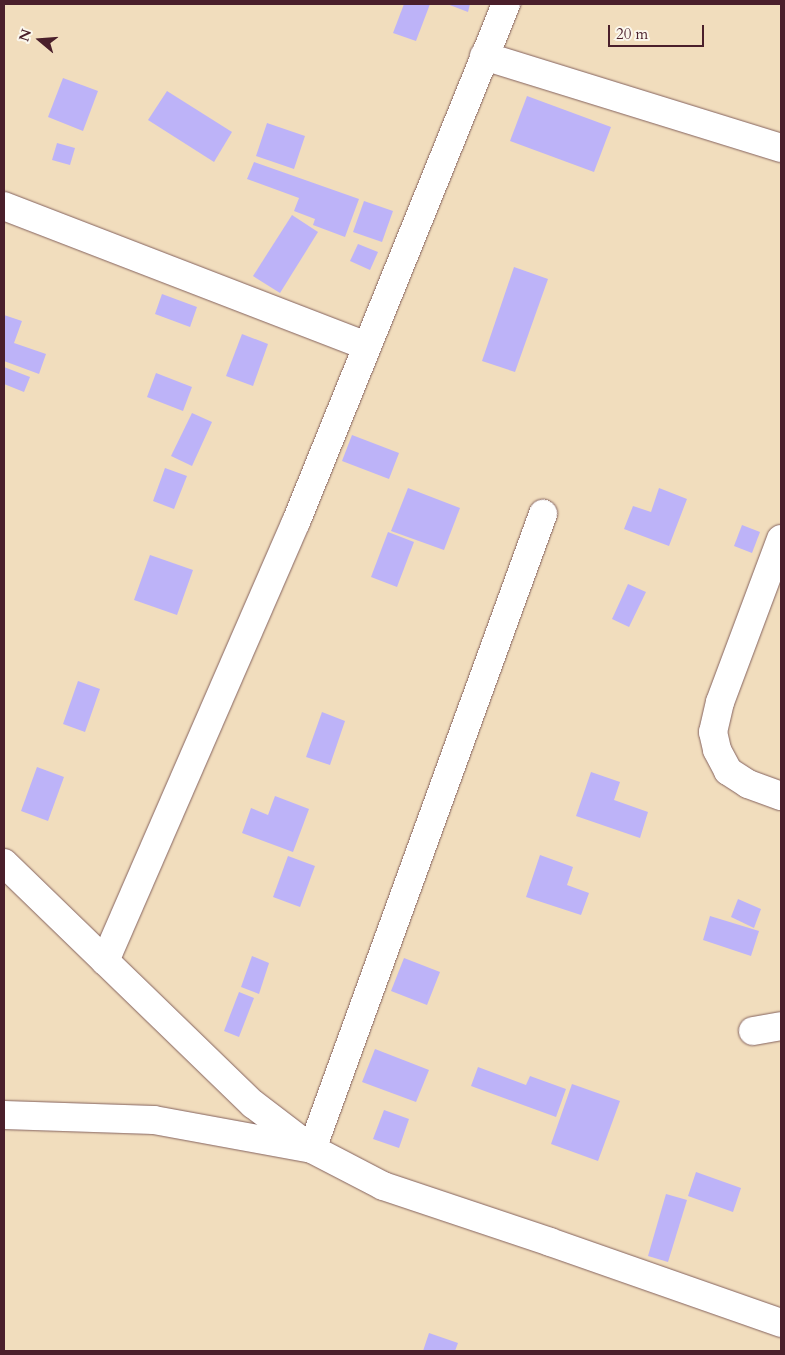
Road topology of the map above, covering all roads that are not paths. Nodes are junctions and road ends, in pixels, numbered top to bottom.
1 (506, 4) edge
2 (484, 56) junction
3 (781, 148) edge
4 (4, 206) edge
5 (366, 346) junction
6 (542, 514) dead end
7 (781, 540) edge
8 (781, 796) edge
9 (4, 863) edge
10 (105, 961) junction
11 (781, 1026) edge
12 (753, 1031) dead end
13 (4, 1115) edge
14 (312, 1149) junction
15 (781, 1323) edge

1 - 2 street
2 - 3 street
2 - 5 street
4 - 5 street
5 - 10 street
6 - 14 street
7 - 8 street
9 - 10 street
10 - 14 street
11 - 12 street
13 - 14 street
14 - 15 street

